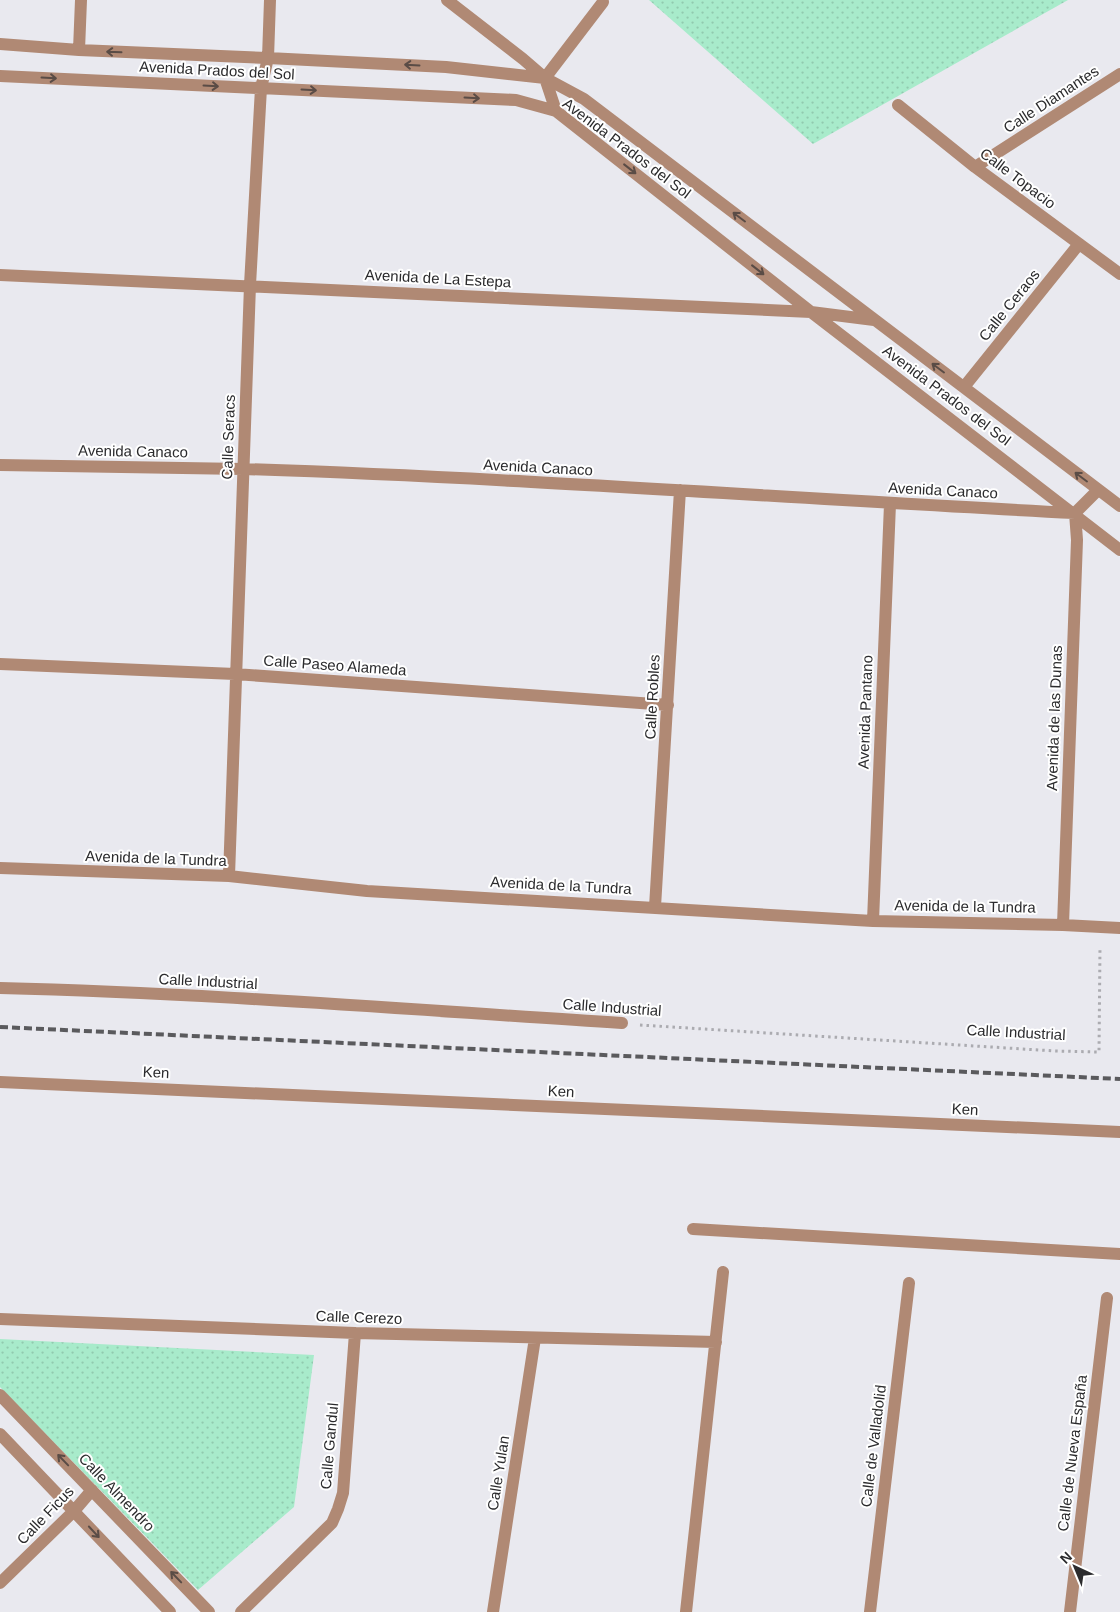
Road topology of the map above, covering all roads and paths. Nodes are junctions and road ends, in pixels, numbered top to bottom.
1 (81, 0) edge
2 (270, 0) edge
3 (446, 0) edge
4 (604, 2) dead end
5 (0, 44) edge
6 (79, 50) junction
7 (268, 58) junction
8 (1120, 74) edge
9 (0, 76) edge
10 (544, 78) junction
11 (261, 88) junction
12 (898, 105) dead end
13 (556, 112) junction
14 (975, 167) junction
15 (1079, 244) junction
16 (1120, 274) edge
17 (0, 275) edge
18 (250, 285) junction
19 (810, 312) junction
20 (875, 320) junction
21 (964, 387) junction
22 (0, 465) edge
23 (244, 469) junction
24 (680, 490) junction
25 (1098, 490) junction
26 (890, 504) junction
27 (1120, 506) edge
28 (1075, 513) junction
29 (1120, 550) edge
30 (0, 664) edge
31 (235, 674) junction
32 (668, 705) junction
33 (0, 868) edge
34 (229, 876) junction
35 (655, 907) junction
36 (873, 921) junction
37 (1063, 925) junction
38 (1101, 927) junction
39 (1120, 928) edge
40 (0, 988) edge
41 (622, 1024) joint
42 (0, 1082) edge
43 (1120, 1132) edge
44 (693, 1229) dead end
45 (1120, 1254) edge
46 (724, 1272) dead end
47 (908, 1283) dead end
48 (1107, 1298) dead end
49 (0, 1319) edge
50 (354, 1333) junction
51 (535, 1338) junction
52 (716, 1342) junction
53 (0, 1395) edge
54 (0, 1434) edge
55 (92, 1490) junction
56 (74, 1511) junction
57 (0, 1583) edge
58 (170, 1612) edge
59 (209, 1612) edge
60 (241, 1612) edge
61 (493, 1612) edge
62 (686, 1612) edge
63 (870, 1612) edge
64 (1070, 1612) edge

1 - 6 street
2 - 7 street, Calle Seracs
3 - 10 street
4 - 10 street
5 - 6 street, Avenida Prados del Sol
7 -> 6 street, Avenida Prados del Sol
10 -> 7 street, Avenida Prados del Sol
7 - 11 street, Calle Seracs
8 - 14 street, Calle Diamantes
9 -> 11 street, Avenida Prados del Sol
10 - 13 street
20 -> 10 street, Avenida Prados del Sol
11 -> 13 street, Avenida Prados del Sol
11 - 18 street, Calle Seracs
12 - 14 street, Calle Topacio
13 -> 19 street, Avenida Prados del Sol
14 - 15 street, Calle Topacio
15 - 16 street, Calle Topacio
15 - 21 street, Calle Ceraos
17 - 18 street, Avenida de La Estepa
18 - 19 street, Avenida de La Estepa
18 - 23 street, Calle Seracs
19 - 20 street, Avenida de La Estepa
19 - 28 street, Avenida Prados del Sol
21 -> 20 street, Avenida Prados del Sol
25 -> 21 street, Avenida Prados del Sol
22 - 23 street, Avenida Canaco
23 - 24 street, Avenida Canaco
23 - 31 street, Calle Seracs
24 - 26 street, Avenida Canaco
24 - 32 street, Calle Robles
25 - 27 street, Avenida Prados del Sol
25 - 28 street
26 - 28 street, Avenida Canaco
26 - 36 street, Avenida Pantano
28 - 29 street, Avenida Prados del Sol
28 - 37 street, Avenida de las Dunas
30 - 31 street, Calle Paseo Alameda
31 - 32 street, Calle Paseo Alameda
31 - 34 street, Calle Seracs
32 - 35 street, Calle Robles
33 - 34 street, Avenida de la Tundra
34 - 35 street, Avenida de la Tundra
35 - 36 street, Avenida de la Tundra
36 - 37 street, Avenida de la Tundra
37 - 38 street, Avenida de la Tundra
38 - 39 street, Avenida de la Tundra
38 - 41 path, Calle Industrial
40 - 41 street, Calle Industrial
42 - 43 street, Ken
44 - 45 street
46 - 52 street
47 - 63 street, Calle de Valladolid
48 - 64 street, Calle de Nueva España
49 - 50 street, Calle Cerezo
50 - 51 street, Calle Cerezo
50 - 60 street, Calle Gandul
51 - 52 street, Calle Cerezo
51 - 61 street, Calle Yulan
52 - 62 street
55 -> 53 street, Calle Almendro
54 - 56 street
55 - 56 street, Calle Ficus
59 -> 55 street, Calle Almendro
56 - 57 street, Calle Ficus
56 -> 58 street

